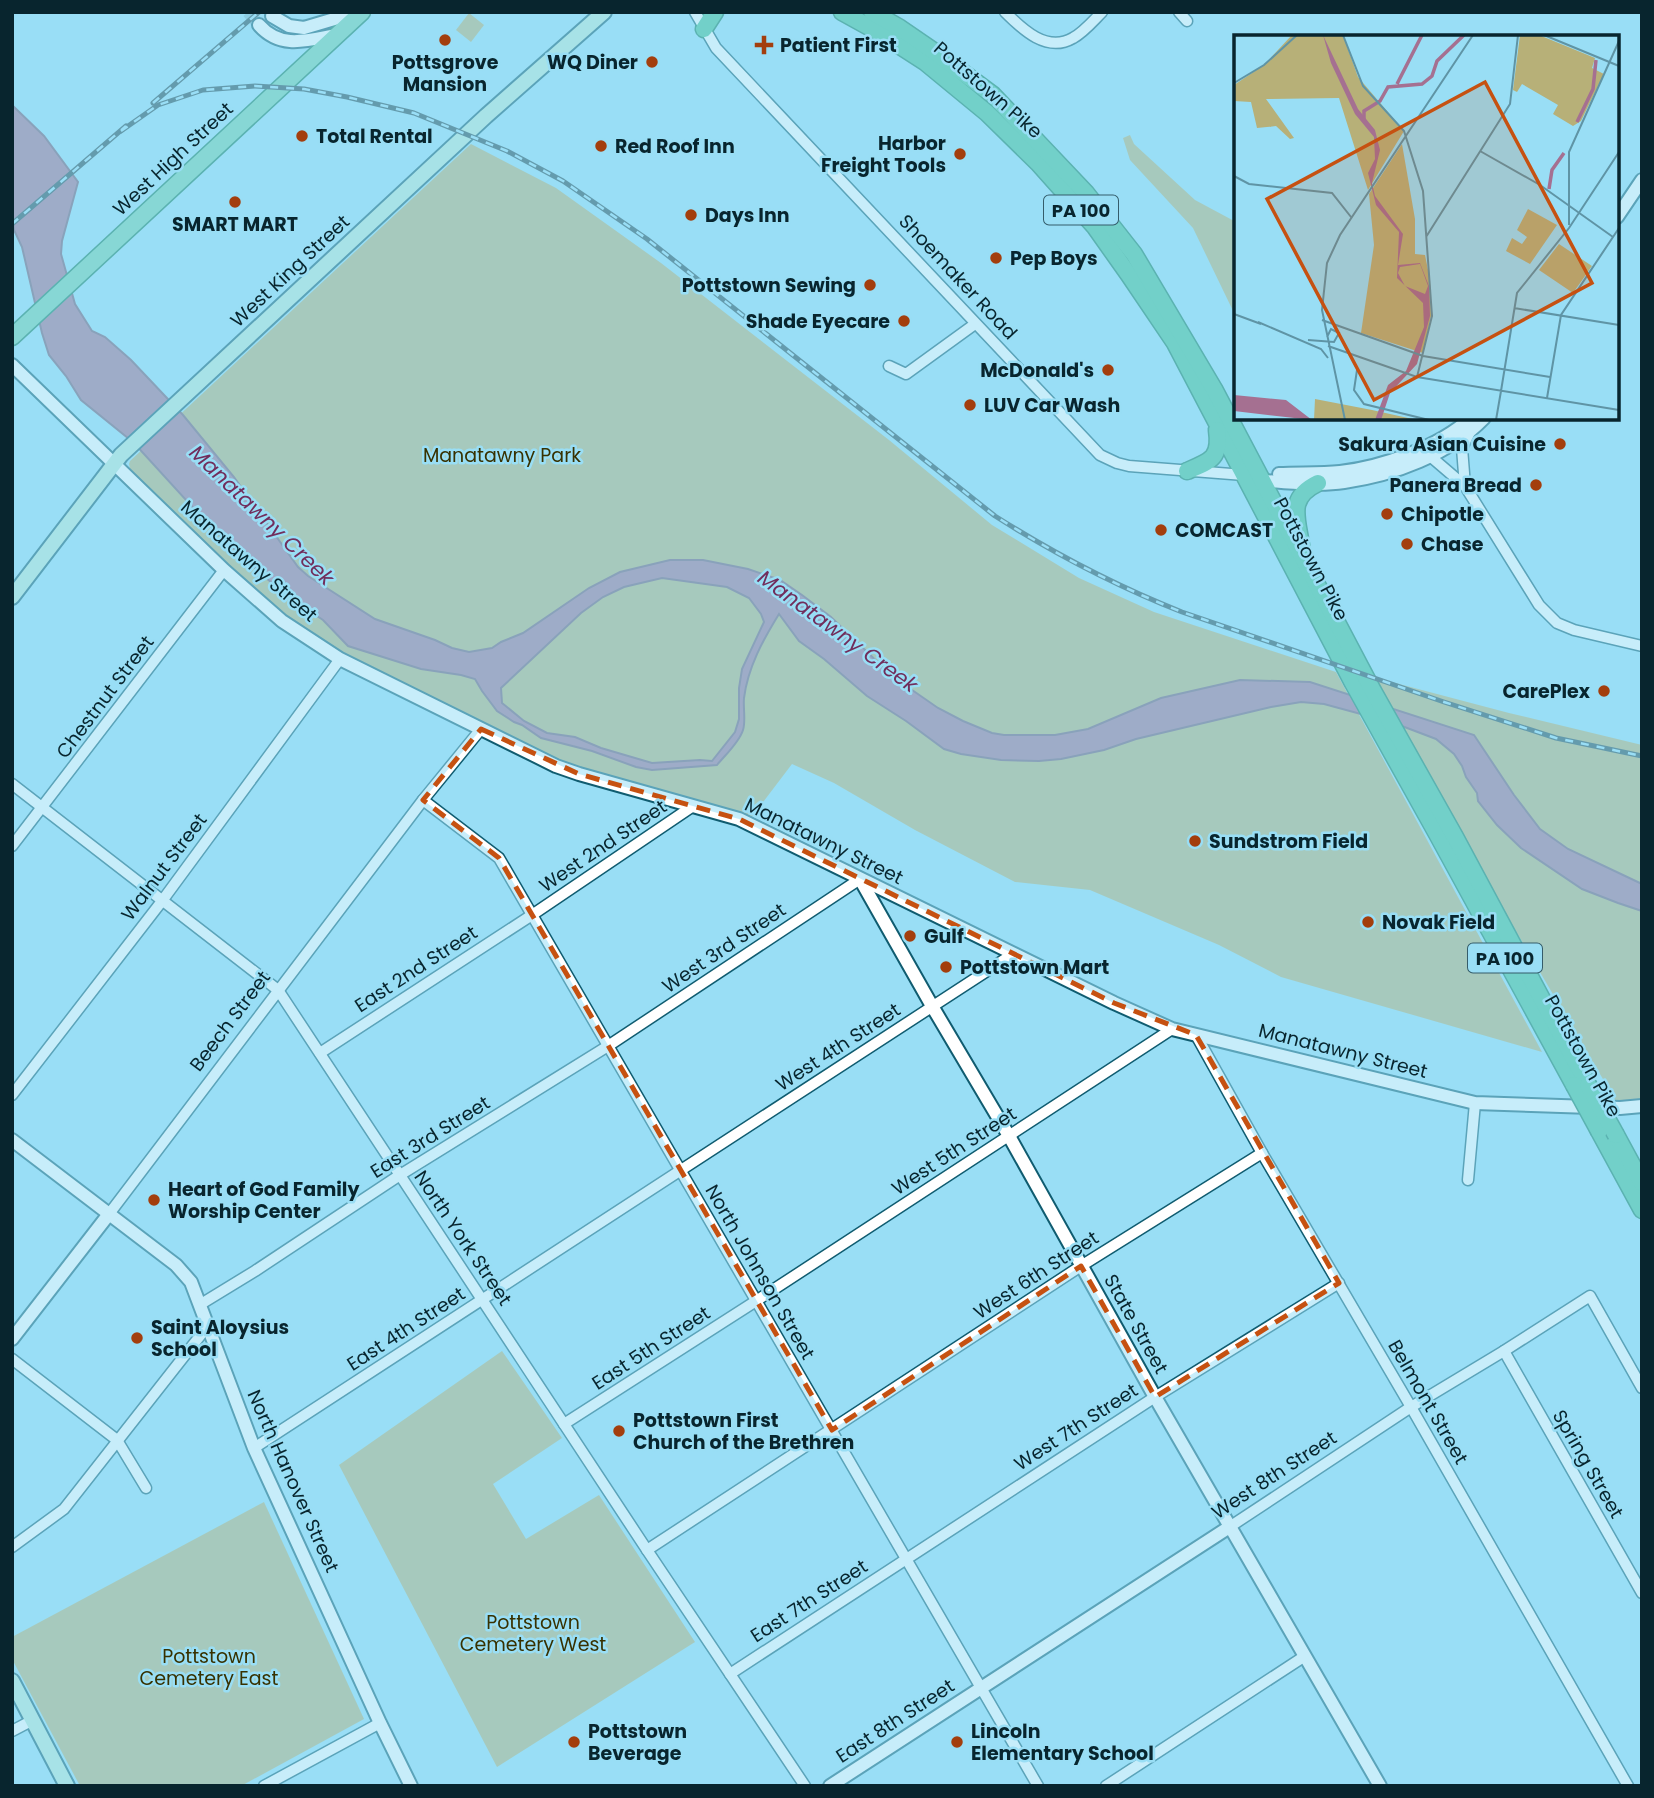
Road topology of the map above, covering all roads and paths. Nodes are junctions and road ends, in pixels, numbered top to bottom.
1 (360, 12) edge
2 (590, 12) edge
3 (604, 12) edge
4 (695, 12) edge
5 (715, 12) edge
6 (842, 12) edge
7 (872, 12) edge
8 (1006, 12) edge
9 (1102, 12) edge
10 (272, 16) tunnel mouth
11 (259, 25) tunnel mouth
12 (704, 29) junction
13 (337, 35) junction
14 (494, 109) junction
15 (1642, 180) edge
16 (1619, 214) edge
17 (975, 324) junction
18 (18, 332) edge
19 (12, 365) edge
20 (889, 366) dead end
21 (1469, 420) edge
22 (1482, 420) edge
23 (1215, 421) junction
24 (1469, 433) junction
25 (1429, 452) junction
26 (117, 459) junction
27 (1187, 471) junction
28 (1256, 477) junction
29 (1318, 483) junction
30 (1465, 486) junction
31 (1303, 558) junction
32 (224, 570) junction
33 (12, 597) edge
34 (1642, 646) edge
35 (340, 659) junction
36 (481, 729) junction
37 (12, 784) edge
38 (423, 800) junction
39 (693, 806) junction
40 (43, 807) junction
41 (12, 846) edge
42 (860, 879) junction
43 (162, 901) junction
44 (532, 915) junction
45 (1013, 954) junction
46 (278, 990) junction
47 (932, 1006) junction
48 (1171, 1029) junction
49 (1196, 1035) junction
50 (608, 1046) junction
51 (320, 1053) junction
52 (1581, 1085) junction
53 (12, 1095) edge
54 (1475, 1103) junction
55 (1642, 1106) edge
56 (1009, 1136) junction
57 (12, 1140) edge
58 (1262, 1153) junction
59 (682, 1170) junction
60 (400, 1175) junction
61 (1468, 1180) dead end
62 (1642, 1183) edge
63 (1642, 1210) edge
64 (109, 1214) junction
65 (1081, 1266) junction
66 (1339, 1283) junction
67 (483, 1300) junction
68 (756, 1301) junction
69 (201, 1304) junction
70 (207, 1327) junction
71 (12, 1339) edge
72 (1504, 1351) junction
73 (12, 1359) edge
74 (1642, 1388) edge
75 (1155, 1397) junction
76 (1411, 1407) junction
77 (564, 1424) junction
78 (832, 1430) junction
79 (117, 1440) junction
80 (254, 1448) junction
81 (146, 1488) dead end
82 (1231, 1526) junction
83 (12, 1547) edge
84 (647, 1550) junction
85 (906, 1559) junction
86 (1642, 1593) edge
87 (1305, 1656) junction
88 (730, 1674) junction
89 (12, 1681) edge
90 (981, 1689) junction
91 (33, 1720) junction
92 (380, 1723) junction
93 (12, 1731) edge
94 (1378, 1785) edge
95 (67, 1786) edge
96 (264, 1786) edge
97 (411, 1786) edge
98 (805, 1786) edge
99 (830, 1786) edge
100 (1038, 1786) edge
101 (1106, 1786) edge
102 (1628, 1786) edge

1 - 10 street
1 - 13 main road, West High Street
2 - 14 main road, West King Street
3 - 14 main road, West King Street
4 - 12 street, Shoemaker Road
5 - 12 highway
6 - 23 highway, Pottstown Pike / PA 100
7 - 28 highway, Pottstown Pike / PA 100
8 - 9 street
11 - 13 street
12 - 17 street, Shoemaker Road
13 - 18 main road, West High Street
14 - 26 main road, West King Street
15 - 16 street
17 - 20 street
17 - 27 street, Shoemaker Road
19 - 26 street, Manatawny Street
21 - 25 street, Shoemaker Road
22 - 24 street, Shoemaker Road
23 - 27 highway
23 - 28 highway, Pottstown Pike / PA 100
24 - 25 street, Shoemaker Road
24 - 30 street
25 - 28 street, Shoemaker Road
25 - 29 street, Shoemaker Road
25 - 30 street
26 - 32 street, Manatawny Street
26 - 33 main road, West King Street
27 - 28 street, Shoemaker Road
28 - 29 street, Shoemaker Road
28 - 31 highway, Pottstown Pike / PA 100
28 - 52 highway, Pottstown Pike / PA 100
29 - 31 highway
30 - 34 street
31 - 52 highway, Pottstown Pike / PA 100
32 - 35 street, Manatawny Street
32 - 40 street, Chestnut Street
35 - 36 street, Manatawny Street
35 - 43 street, Walnut Street
36 - 38 street, Beech Street
36 - 39 street, Manatawny Street
37 - 40 street, North York Street
38 - 44 street, North Johnson Street
38 - 46 street, Beech Street
39 - 42 street, Manatawny Street
39 - 44 street, West 2nd Street
40 - 41 street, Chestnut Street
40 - 43 street, North York Street
42 - 45 street, Manatawny Street
42 - 47 street, State Street
42 - 50 street, West 3rd Street
43 - 46 street, North York Street
43 - 53 street, Walnut Street
44 - 50 street, North Johnson Street
44 - 51 street, East 2nd Street
45 - 47 street, West 4th Street
45 - 48 street, Manatawny Street
46 - 51 street, North York Street
46 - 64 street, Beech Street
47 - 56 street, State Street
47 - 59 street, West 4th Street
48 - 49 street, Manatawny Street
48 - 56 street, West 5th Street
49 - 54 street, Manatawny Street
49 - 58 street, Belmont Street
50 - 59 street, North Johnson Street
50 - 60 street, East 3rd Street
51 - 60 street, North York Street
52 - 62 highway, Pottstown Pike / PA 100, bridge
52 - 63 highway, Pottstown Pike / PA 100, bridge
54 - 55 street, Manatawny Street
54 - 61 street
56 - 65 street, State Street
56 - 68 street, West 5th Street
57 - 64 street, North Hanover Street
58 - 65 street, West 6th Street
58 - 66 street, Belmont Street
59 - 67 street, East 4th Street
59 - 68 street, North Johnson Street
60 - 67 street, North York Street
60 - 69 street, East 3rd Street
64 - 69 street, North Hanover Street
64 - 71 street, Beech Street
65 - 75 street, State Street
65 - 78 street, West 6th Street
66 - 75 street, West 7th Street
66 - 76 street, Belmont Street
67 - 77 street, North York Street
67 - 80 street, East 4th Street
68 - 77 street, East 5th Street
68 - 78 street, North Johnson Street
69 - 70 street, North Hanover Street
70 - 79 street
70 - 80 street, North Hanover Street
72 - 74 street, West 8th Street
72 - 76 street, West 8th Street
72 - 86 street, Spring Street
73 - 79 street
75 - 82 street, State Street
75 - 85 street, West 7th Street
76 - 82 street, West 8th Street
76 - 102 street, Belmont Street
77 - 84 street, North York Street
78 - 84 street, West 6th Street
78 - 85 street, North Johnson Street
79 - 81 street
79 - 83 street
80 - 92 street, North Hanover Street
82 - 87 street, State Street
82 - 90 street, West 8th Street
84 - 88 street, North York Street
85 - 88 street, East 7th Street
85 - 90 street, North Johnson Street
87 - 94 street, State Street
87 - 101 street
88 - 98 street, North York Street
89 - 91 main road
90 - 99 street, East 8th Street
90 - 100 street, North Johnson Street
91 - 93 street
91 - 95 main road
92 - 96 street
92 - 97 street, North Hanover Street

